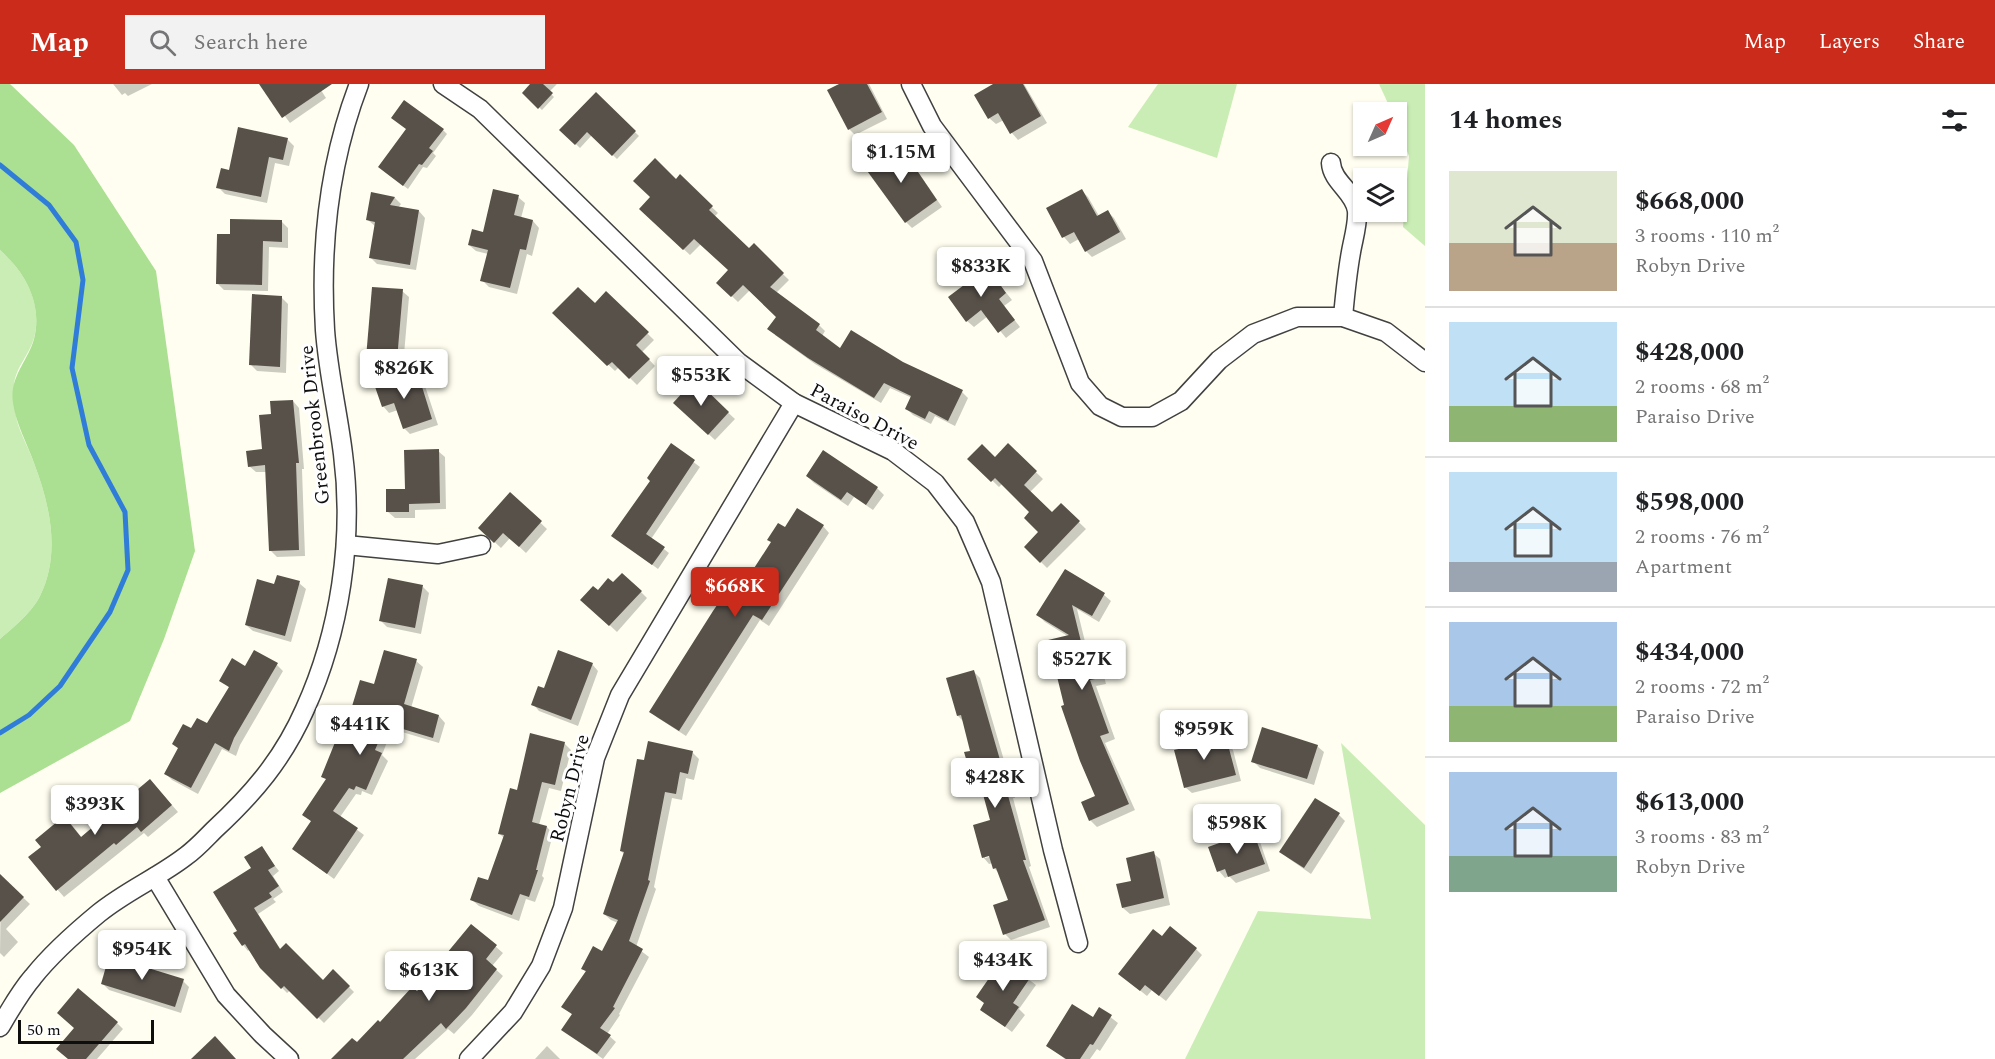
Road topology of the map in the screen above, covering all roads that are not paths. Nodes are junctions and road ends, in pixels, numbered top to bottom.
1 (359, 84) edge
2 (443, 84) edge
3 (911, 84) edge
4 (1331, 163) dead end
5 (1342, 317) junction
6 (1425, 362) edge
7 (794, 403) junction
8 (346, 545) junction
9 (482, 545) dead end
10 (155, 877) junction
11 (1078, 943) dead end
12 (0, 1027) edge
13 (289, 1059) edge
14 (469, 1059) edge

1 - 8 street, Greenbrook Drive
2 - 7 street, Paraiso Drive
3 - 5 street
4 - 5 street
5 - 6 street
7 - 11 street, Paraiso Drive
7 - 14 street, Robyn Drive
8 - 9 street
8 - 10 street, Greenbrook Drive
10 - 12 street, Greenbrook Drive
10 - 13 street

